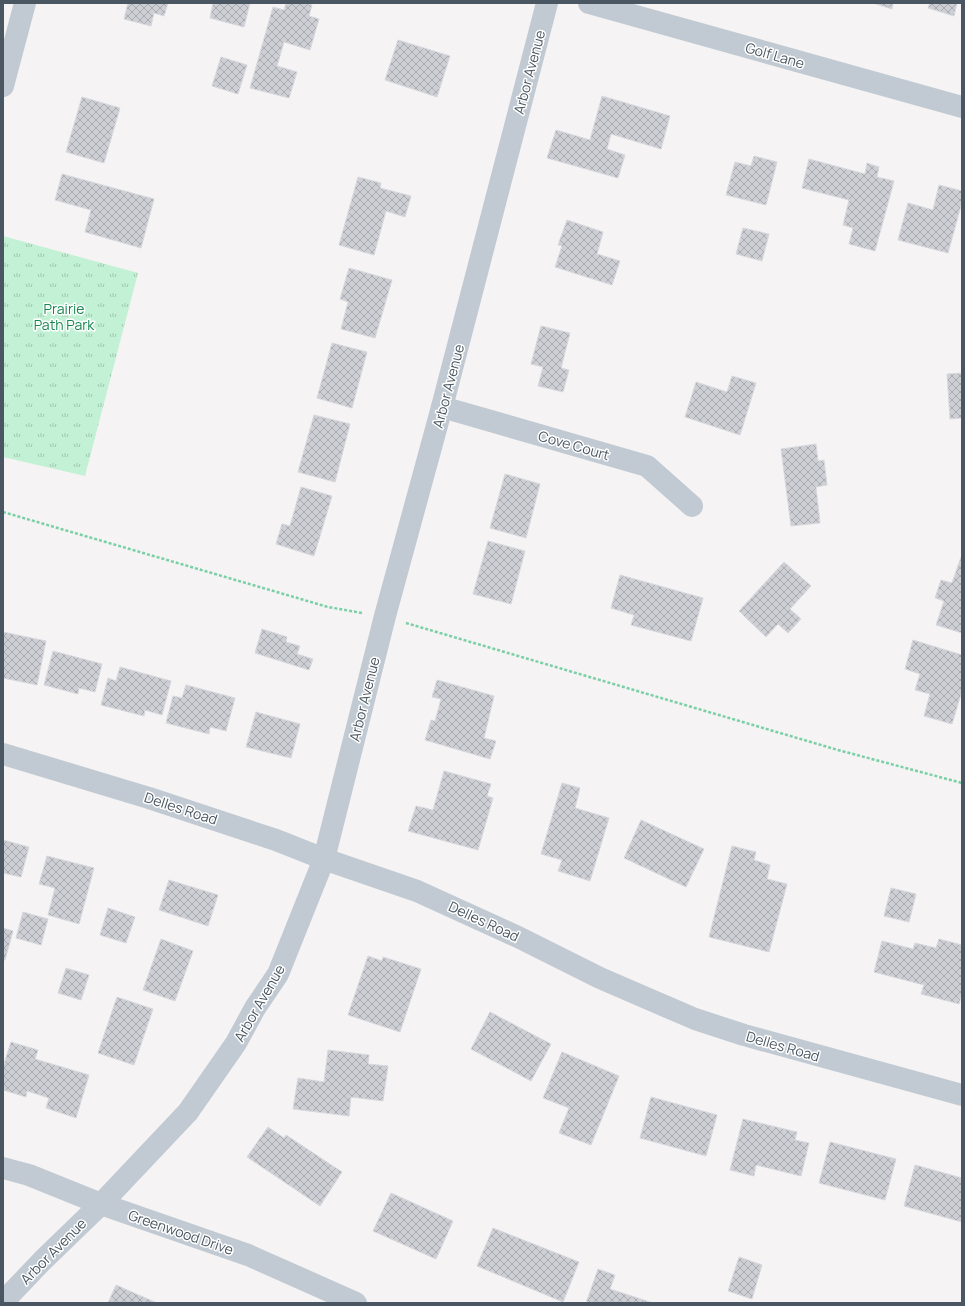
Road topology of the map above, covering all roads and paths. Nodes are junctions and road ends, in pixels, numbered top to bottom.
1 (25, 3) edge
2 (547, 3) edge
3 (589, 3) edge
4 (3, 86) edge
5 (962, 107) edge
6 (442, 407) junction
7 (692, 506) dead end
8 (3, 512) edge
9 (385, 616) junction
10 (3, 754) edge
11 (962, 783) edge
12 (324, 859) junction
13 (962, 1095) edge
14 (3, 1168) edge
15 (101, 1204) junction
16 (3, 1302) edge
17 (356, 1303) edge

1 - 4 street
2 - 6 street, Arbor Avenue
3 - 5 street, Golf Lane
6 - 7 street, Cove Court
6 - 9 street, Arbor Avenue
8 - 9 path
9 - 11 path
9 - 12 street, Arbor Avenue
10 - 12 street, Delles Road
12 - 13 street, Delles Road
12 - 15 street, Arbor Avenue
14 - 15 street, Greenwood Drive
15 - 16 street, Arbor Avenue
15 - 17 street, Greenwood Drive

